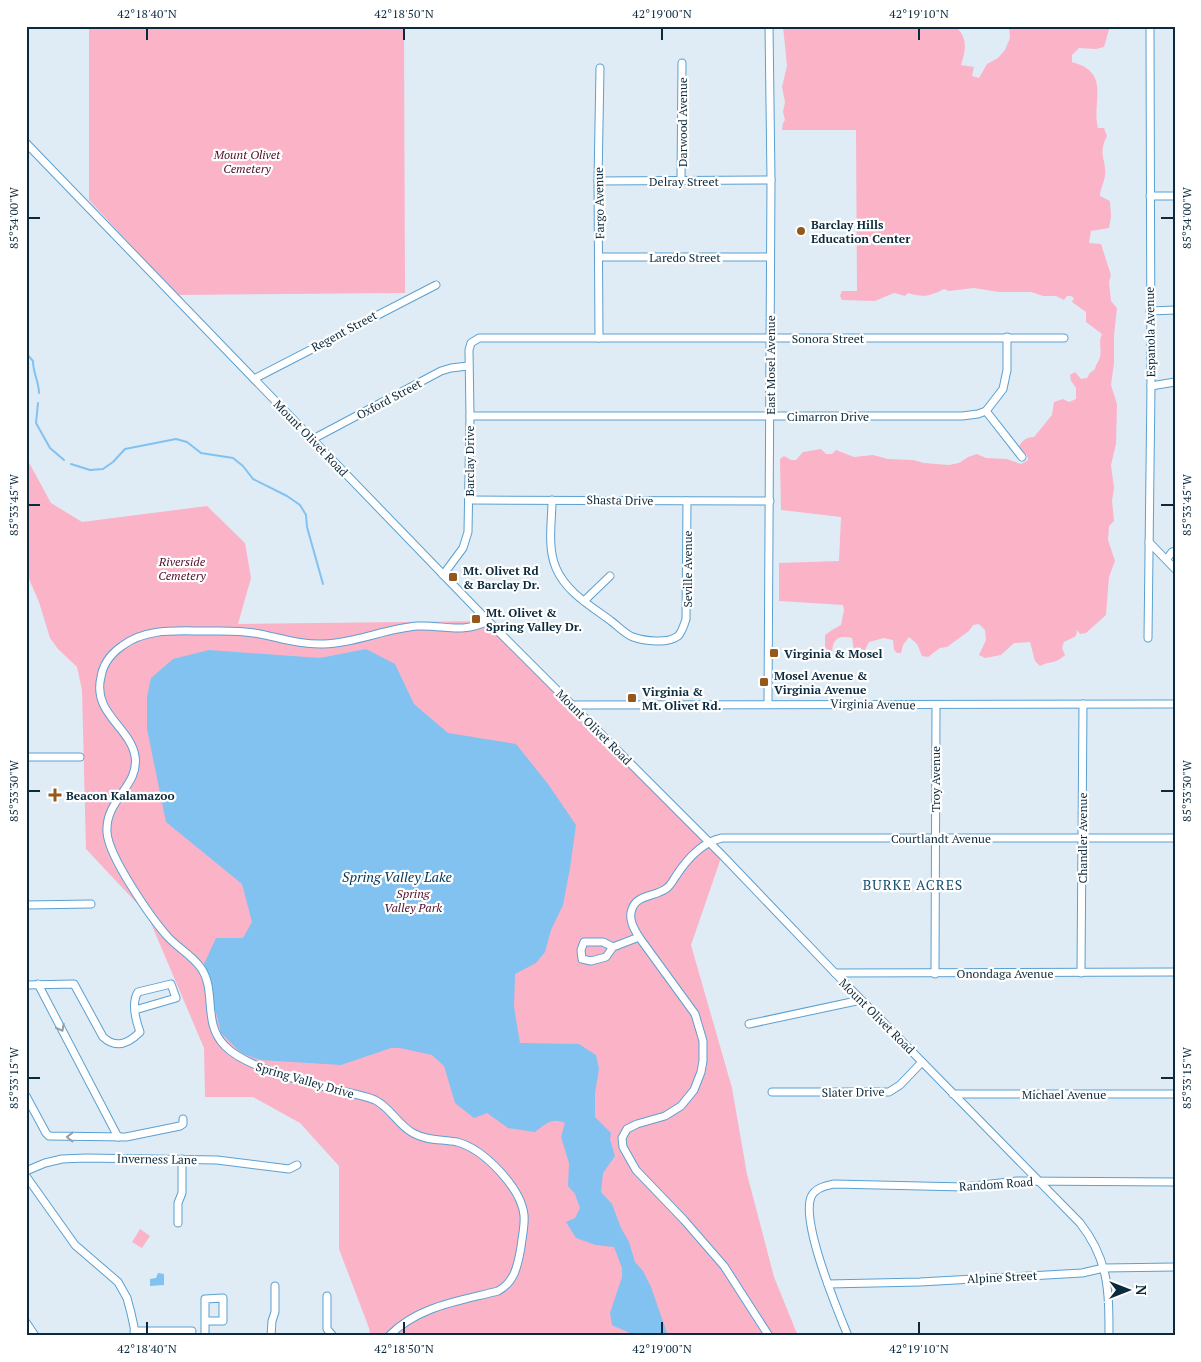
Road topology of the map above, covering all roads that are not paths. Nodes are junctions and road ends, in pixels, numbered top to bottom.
1 (768, 26) edge
2 (1150, 26) edge
3 (682, 63) dead end
4 (600, 68) dead end
5 (26, 144) edge
6 (771, 180) junction
7 (598, 181) junction
8 (681, 181) junction
9 (1150, 196) junction
10 (1175, 196) edge
11 (770, 257) junction
12 (599, 258) junction
13 (436, 285) dead end
14 (1175, 310) edge
15 (1150, 311) junction
16 (1007, 337) junction
17 (599, 338) junction
18 (770, 338) junction
19 (1064, 338) dead end
20 (474, 340) joint
21 (468, 366) junction
22 (254, 379) junction
23 (1175, 382) edge
24 (1151, 386) junction
25 (986, 411) junction
26 (470, 416) junction
27 (770, 416) junction
28 (312, 439) junction
29 (1022, 458) dead end
30 (469, 500) junction
31 (552, 500) junction
32 (687, 501) junction
33 (770, 501) junction
34 (1149, 542) junction
35 (1175, 551) edge
36 (1167, 560) junction
37 (1175, 569) edge
38 (443, 575) junction
39 (610, 576) dead end
40 (584, 601) junction
41 (488, 621) junction
42 (1148, 638) dead end
43 (768, 703) junction
44 (1083, 704) junction
45 (1175, 704) edge
46 (571, 705) junction
47 (936, 705) junction
48 (26, 757) edge
49 (80, 757) dead end
50 (935, 838) junction
51 (1082, 838) junction
52 (1175, 838) edge
53 (708, 842) junction
54 (92, 904) dead end
55 (26, 905) edge
56 (639, 937) junction
57 (613, 947) dead end
58 (1081, 972) junction
59 (1175, 972) edge
60 (834, 973) junction
61 (935, 974) junction
62 (38, 984) junction
63 (26, 985) edge
64 (861, 1000) junction
65 (135, 1010) junction
66 (749, 1024) dead end
67 (922, 1062) junction
68 (772, 1092) dead end
69 (953, 1094) junction
70 (1175, 1094) edge
71 (28, 1101) edge
72 (183, 1119) dead end
73 (118, 1137) junction
74 (182, 1159) junction
75 (297, 1165) dead end
76 (26, 1172) edge
77 (26, 1176) edge
78 (1041, 1182) junction
79 (1175, 1182) edge
80 (178, 1223) dead end
81 (1175, 1267) edge
82 (1104, 1268) junction
83 (828, 1284) junction
84 (275, 1286) dead end
85 (327, 1296) dead end
86 (205, 1321) dead end
87 (26, 1324) edge
88 (192, 1331) dead end
89 (135, 1333) edge
90 (34, 1336) edge
91 (205, 1336) edge
92 (272, 1336) edge
93 (333, 1336) edge
94 (389, 1336) edge
95 (769, 1336) edge
96 (848, 1336) edge
97 (1109, 1336) edge

1 - 6 street, East Mosel Avenue
2 - 9 street, Espanola Avenue
3 - 8 street, Darwood Avenue
4 - 7 street, Fargo Avenue
5 - 22 street, Mount Olivet Road
6 - 8 street, Delray Street
6 - 11 street, East Mosel Avenue
7 - 8 street, Delray Street
7 - 12 street, Fargo Avenue
9 - 10 street
9 - 15 street, Espanola Avenue
11 - 12 street, Laredo Street
11 - 18 street, East Mosel Avenue
12 - 17 street, Fargo Avenue
13 - 22 street, Regent Street
14 - 15 street
15 - 24 street, Espanola Avenue
16 - 18 street, Sonora Street
16 - 19 street, Sonora Street
16 - 25 street
17 - 18 street, Sonora Street
17 - 20 street, Sonora Street
18 - 27 street, East Mosel Avenue
20 - 21 street, Barclay Drive
21 - 26 street, Barclay Drive
21 - 28 street, Oxford Street
22 - 28 street, Mount Olivet Road
23 - 24 street
24 - 34 street, Espanola Avenue
25 - 27 street, Cimarron Drive
25 - 29 street
26 - 27 street, Cimarron Drive
26 - 30 street, Barclay Drive
27 - 33 street, East Mosel Avenue
28 - 38 street, Mount Olivet Road
30 - 31 street, Shasta Drive
30 - 38 street, Barclay Drive
31 - 32 street, Shasta Drive
31 - 40 street
32 - 33 street, Shasta Drive
32 - 40 street, Seville Avenue
33 - 43 street, East Mosel Avenue
34 - 36 street
34 - 42 street, Espanola Avenue
35 - 36 street
36 - 37 street
38 - 41 street, Mount Olivet Road
39 - 40 street
41 - 46 street, Mount Olivet Road
41 - 94 street, Spring Valley Drive
43 - 46 street, Virginia Avenue
43 - 47 street, Virginia Avenue
44 - 45 street, Virginia Avenue
44 - 47 street, Virginia Avenue
44 - 51 street, Chandler Avenue
46 - 53 street, Mount Olivet Road
47 - 50 street, Troy Avenue
48 - 49 street
50 - 51 street, Courtlandt Avenue
50 - 53 street, Courtlandt Avenue
50 - 61 street, Troy Avenue
51 - 52 street, Courtlandt Avenue
51 - 58 street, Chandler Avenue
53 - 56 street
53 - 60 street, Mount Olivet Road
54 - 55 street
56 - 57 street
56 - 95 street
58 - 59 street, Onondaga Avenue
58 - 61 street, Onondaga Avenue
60 - 61 street, Onondaga Avenue
60 - 64 street, Mount Olivet Road
62 - 63 street
62 - 65 street
62 -> 73 street
64 - 66 street
64 - 67 street, Mount Olivet Road
65 - 65 street
67 - 68 street, Slater Drive
67 - 69 street, Mount Olivet Road
69 - 70 street, Michael Avenue
69 - 78 street, Mount Olivet Road
73 -> 71 street
72 - 73 street
74 - 75 street, Inverness Lane
74 - 76 street, Inverness Lane
74 - 80 street
77 - 89 street
78 - 79 street, Random Road
78 - 82 street, Mount Olivet Road
78 - 83 street, Random Road
81 - 82 street, Alpine Street
82 - 83 street, Alpine Street
82 - 97 street, Mount Olivet Road
83 - 96 street
84 - 92 street
85 - 93 street
86 - 91 street
87 - 90 main road
88 - 89 street

